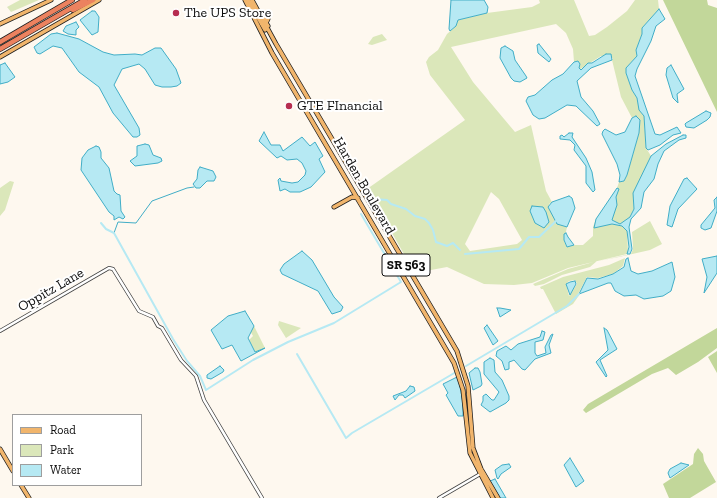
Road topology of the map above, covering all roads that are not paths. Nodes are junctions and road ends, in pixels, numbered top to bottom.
1 (51, 0) edge
2 (72, 0) edge
3 (85, 0) edge
4 (93, 0) edge
5 (99, 0) edge
6 (245, 0) edge
7 (248, 0) edge
8 (254, 1) edge
9 (0, 24) edge
10 (44, 24) junction
11 (0, 42) edge
12 (0, 49) edge
13 (283, 55) junction
14 (0, 57) edge
15 (358, 198) junction
16 (334, 207) dead end
17 (0, 331) edge
18 (467, 433) junction
19 (472, 441) junction
20 (0, 449) edge
21 (12, 469) edge
22 (482, 474) junction
23 (22, 486) edge
24 (29, 498) edge
25 (262, 498) edge
26 (439, 498) edge
27 (493, 498) edge
28 (498, 498) edge

1 - 9 main road
2 - 11 highway
3 - 10 highway
4 - 10 highway
5 - 14 main road
6 - 15 main road, Harden Boulevard / SR 563
7 - 13 main road
8 - 13 main road, Harden Boulevard / SR 563
10 - 12 highway
13 - 19 main road, Harden Boulevard / SR 563
15 - 16 main road
15 - 18 main road, Harden Boulevard / SR 563
17 - 25 street, Oppitz Lane
18 - 19 main road
18 - 22 main road, Harden Boulevard / SR 563
19 - 22 main road, Harden Boulevard / SR 563
20 - 21 main road
22 - 26 street
22 - 27 main road, Harden Boulevard / SR 563
22 - 28 main road, Harden Boulevard / SR 563
23 - 24 main road

